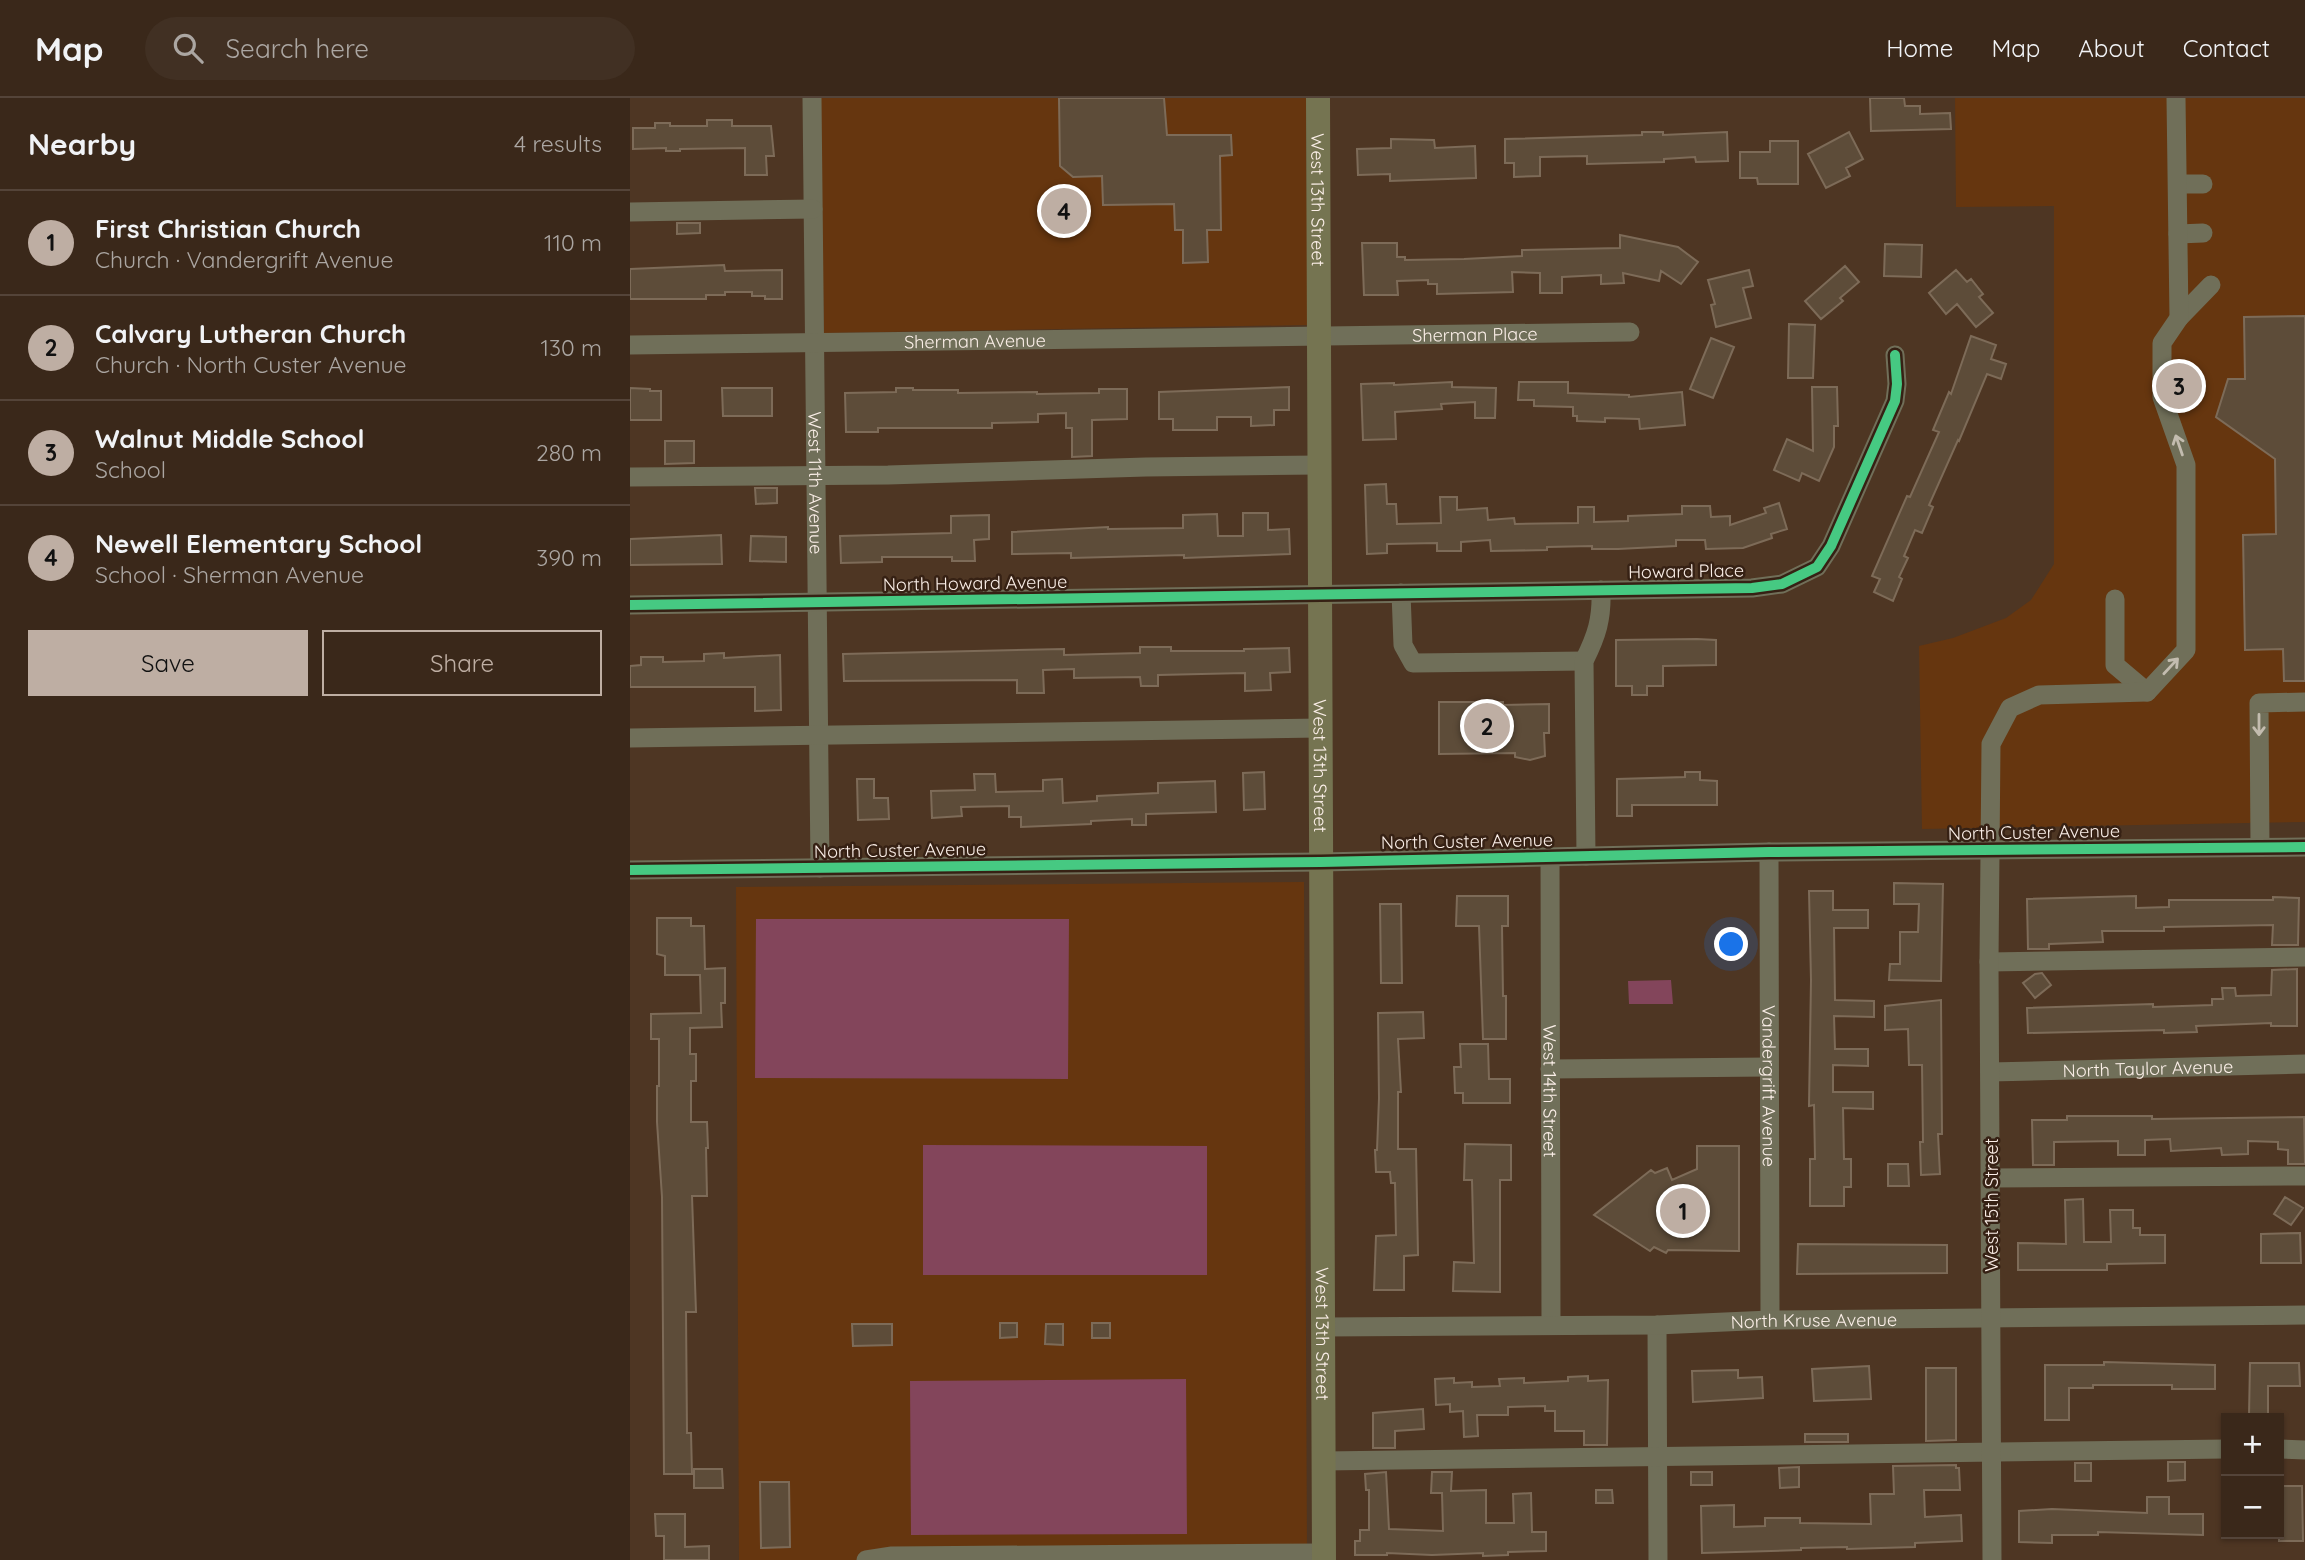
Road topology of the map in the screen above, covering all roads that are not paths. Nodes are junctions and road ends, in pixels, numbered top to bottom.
1 (812, 98) edge
2 (1318, 98) edge
3 (2176, 98) edge
4 (2178, 184) junction
5 (2203, 184) dead end
6 (813, 209) junction
7 (630, 212) edge
8 (2203, 233) dead end
9 (2178, 243) junction
10 (2211, 285) dead end
11 (2179, 318) junction
12 (1630, 332) dead end
13 (1319, 335) junction
14 (815, 342) junction
15 (630, 345) edge
16 (1895, 355) dead end
17 (1320, 465) junction
18 (816, 475) junction
19 (630, 477) edge
20 (1601, 590) junction
21 (1401, 593) junction
22 (1320, 595) junction
23 (2115, 599) dead end
24 (817, 603) junction
25 (630, 605) edge
26 (1584, 661) junction
27 (2115, 665) junction
28 (2147, 692) junction
29 (2090, 693) junction
30 (2305, 702) edge
31 (1320, 728) junction
32 (819, 736) junction
33 (630, 738) edge
34 (2260, 847) junction
35 (2305, 847) edge
36 (1991, 849) junction
37 (1769, 852) junction
38 (1586, 856) junction
39 (1549, 857) junction
40 (1321, 862) junction
41 (820, 869) junction
42 (630, 870) edge
43 (2305, 957) edge
44 (1989, 962) junction
45 (2305, 1063) edge
46 (1769, 1067) junction
47 (1550, 1069) junction
48 (1990, 1072) junction
49 (2305, 1176) edge
50 (1991, 1178) junction
51 (2305, 1315) edge
52 (1991, 1318) junction
53 (1770, 1320) junction
54 (1551, 1325) junction
55 (1657, 1325) junction
56 (1324, 1327) junction
57 (2221, 1449) edge
58 (2284, 1449) edge
59 (2305, 1450) edge
60 (1991, 1452) junction
61 (1658, 1456) junction
62 (1324, 1461) junction
63 (1324, 1556) edge
64 (866, 1560) edge
65 (1658, 1560) edge
66 (1992, 1560) edge

1 - 6 street, West 11th Avenue
2 - 13 main road, West 13th Street
3 - 4 street
4 - 5 street
4 - 9 street
6 - 7 street
6 - 14 street, West 11th Avenue
8 - 9 street
9 - 11 street
10 - 11 street
28 -> 11 street
12 - 13 street, Sherman Place
13 - 14 street, Sherman Avenue
13 - 17 main road, West 13th Street
14 - 15 street, Sherman Avenue
14 - 18 street, West 11th Avenue
16 - 20 street, Howard Place
17 - 18 street
17 - 22 main road, West 13th Street
18 - 19 street
18 - 24 street, West 11th Avenue
20 - 21 street, Howard Place
20 - 26 street
21 - 22 street, Howard Place
21 - 26 street
22 - 24 street, North Howard Avenue
22 - 31 main road, West 13th Street
23 - 27 street
24 - 25 street, North Howard Avenue
24 - 32 street, West 11th Avenue
26 - 38 street
27 - 28 street
27 - 29 street
28 - 29 street, West 15th Street
29 - 36 street, West 15th Street
30 -> 34 street
31 - 32 street
31 - 40 main road, West 13th Street
32 - 33 street
32 - 41 street, West 11th Avenue
34 - 35 street, North Custer Avenue
34 - 36 street, North Custer Avenue
36 - 37 street, North Custer Avenue
36 - 44 street, West 15th Street
37 - 38 street, North Custer Avenue
37 - 46 street, Vandergrift Avenue
38 - 39 street, North Custer Avenue
39 - 40 street, North Custer Avenue
39 - 47 street, West 14th Street
40 - 41 street, North Custer Avenue
40 - 56 main road, West 13th Street
41 - 42 street, North Custer Avenue
43 - 44 street
44 - 48 street, West 15th Street
45 - 48 street, North Taylor Avenue
46 - 47 street
46 - 53 street, Vandergrift Avenue
47 - 54 street, West 14th Street
48 - 50 street, West 15th Street
49 - 50 street
50 - 52 street, West 15th Street
51 - 52 street, North Kruse Avenue
52 - 53 street, North Kruse Avenue
52 - 60 street, West 15th Street
53 - 55 street, North Kruse Avenue
54 - 55 street, North Kruse Avenue
54 - 56 street, North Kruse Avenue
55 - 61 street
56 - 62 main road, West 13th Street
57 - 60 street
58 - 59 street
60 - 61 street
60 - 66 street, West 15th Street
61 - 62 street
61 - 65 street
62 - 63 main road, West 13th Street
63 - 64 street

